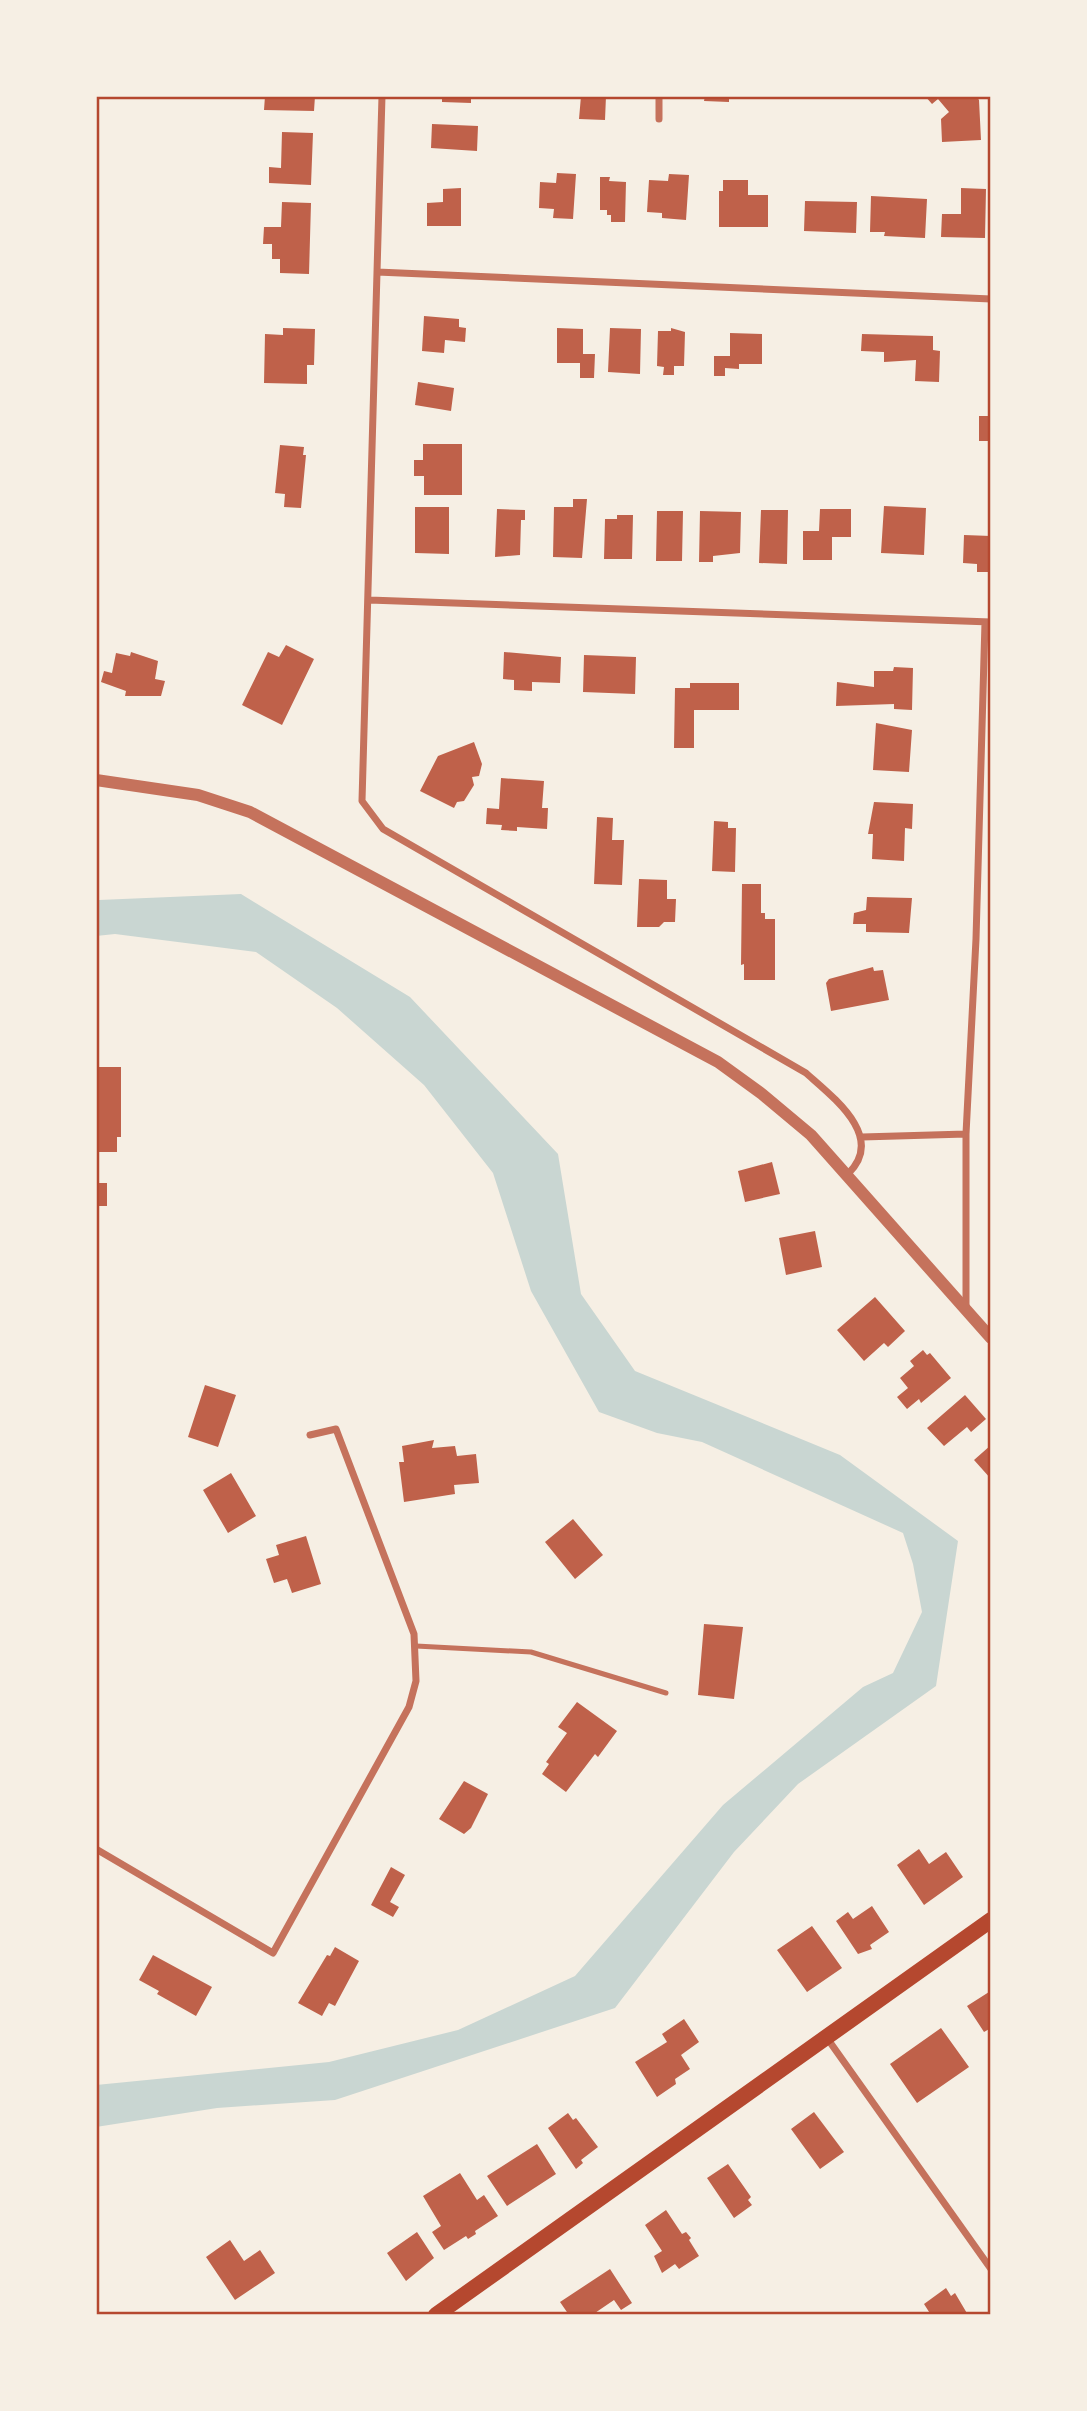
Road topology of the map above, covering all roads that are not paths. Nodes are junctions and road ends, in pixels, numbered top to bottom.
1 (382, 96) edge
2 (659, 96) edge
3 (659, 119) dead end
4 (377, 272) junction
5 (991, 299) edge
6 (369, 600) junction
7 (988, 622) edge
8 (96, 780) edge
9 (966, 1134) junction
10 (862, 1137) junction
11 (848, 1174) junction
12 (966, 1310) junction
13 (991, 1338) edge
14 (310, 1435) dead end
15 (416, 1646) junction
16 (666, 1693) dead end
17 (96, 1849) edge
18 (991, 1920) edge
19 (826, 2037) junction
20 (991, 2269) edge
21 (436, 2315) edge

1 - 4 street
2 - 3 street
4 - 5 street
4 - 6 street
6 - 7 street
6 - 10 street
7 - 9 street
8 - 11 street
9 - 10 street
9 - 12 street
10 - 11 street
11 - 12 street
12 - 13 street
14 - 15 street
15 - 16 lane
15 - 17 street
18 - 19 main road
19 - 20 street
19 - 21 main road

